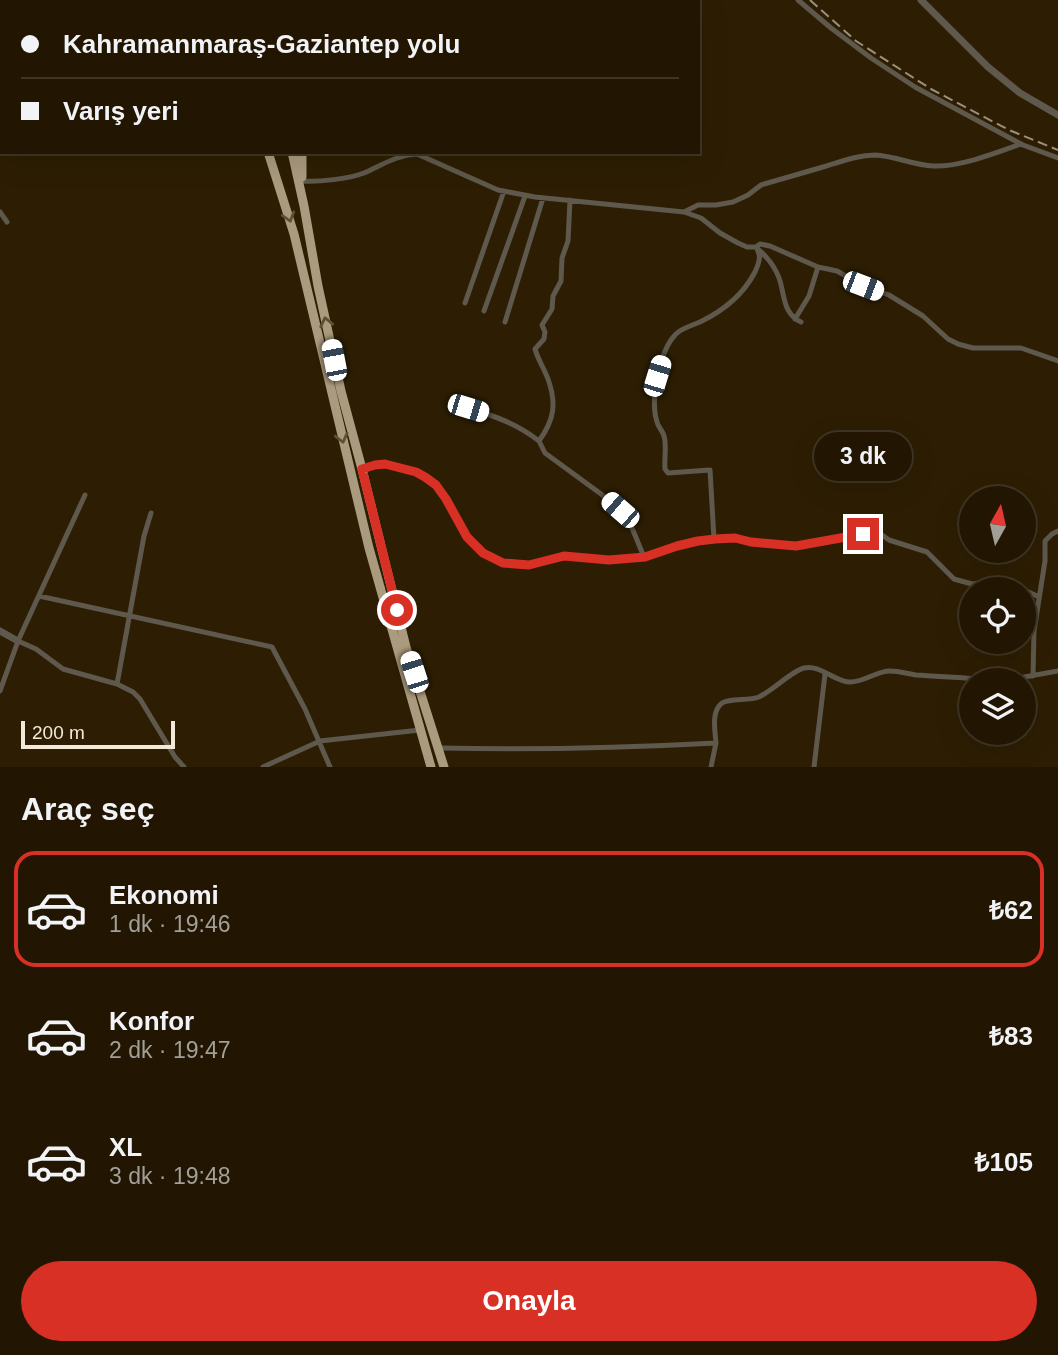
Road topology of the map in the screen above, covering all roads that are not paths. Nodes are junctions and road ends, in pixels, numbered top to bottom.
1 (798, 0) edge
2 (921, 0) edge
3 (1058, 114) edge
4 (1021, 144) junction
5 (269, 154) edge
6 (301, 154) edge
7 (301, 154) edge
8 (1058, 158) edge
9 (302, 181) junction
10 (504, 191) junction
11 (525, 196) junction
12 (543, 198) junction
13 (570, 200) junction
14 (304, 206) junction
15 (0, 212) edge
16 (684, 212) junction
17 (7, 222) dead end
18 (757, 249) junction
19 (818, 267) junction
20 (465, 303) dead end
21 (484, 311) dead end
22 (505, 322) dead end
23 (1058, 361) edge
24 (468, 408) dead end
25 (539, 441) junction
26 (362, 469) junction
27 (85, 495) dead end
28 (151, 513) dead end
29 (1058, 531) edge
30 (715, 539) junction
31 (645, 557) junction
32 (959, 580) edge
33 (39, 596) junction
34 (1036, 596) edge
35 (1039, 597) junction
36 (130, 615) junction
37 (0, 631) edge
38 (18, 641) junction
39 (1034, 668) edge
40 (1058, 671) edge
41 (825, 674) junction
42 (959, 676) edge
43 (1036, 676) edge
44 (117, 684) junction
45 (0, 691) edge
46 (420, 730) junction
47 (320, 741) junction
48 (716, 743) junction
49 (439, 748) junction
50 (184, 767) edge
51 (262, 767) edge
52 (330, 767) edge
53 (431, 767) edge
54 (444, 767) edge
55 (711, 767) edge
56 (814, 767) edge

1 - 4 street
2 - 3 street
4 - 8 street
4 - 16 street
5 -> 46 highway
6 - 9 highway
7 - 14 highway
9 - 10 street
9 - 14 highway
10 - 11 street
10 - 20 street
11 - 12 street
11 - 21 street
12 - 13 street
12 - 22 street
13 - 16 street
13 - 25 street
26 -> 14 highway
15 - 17 street
16 - 18 street
18 - 19 street
18 - 19 street
18 - 30 street
19 - 23 street
24 - 25 street
25 - 31 street
26 - 31 street
26 - 49 highway
27 - 33 street
28 - 36 street
29 - 35 street
30 - 31 street
30 - 32 street
33 - 36 street
33 - 38 street
34 - 35 street
35 - 39 street
36 - 44 street
36 - 47 street
37 - 38 street
38 - 44 street
38 - 45 street
40 - 43 street
41 - 42 street
41 - 48 street
41 - 56 street
44 - 50 street
46 - 47 street
46 - 53 highway
47 - 51 street
47 - 52 street
48 - 49 street
48 - 55 street
49 - 54 highway

